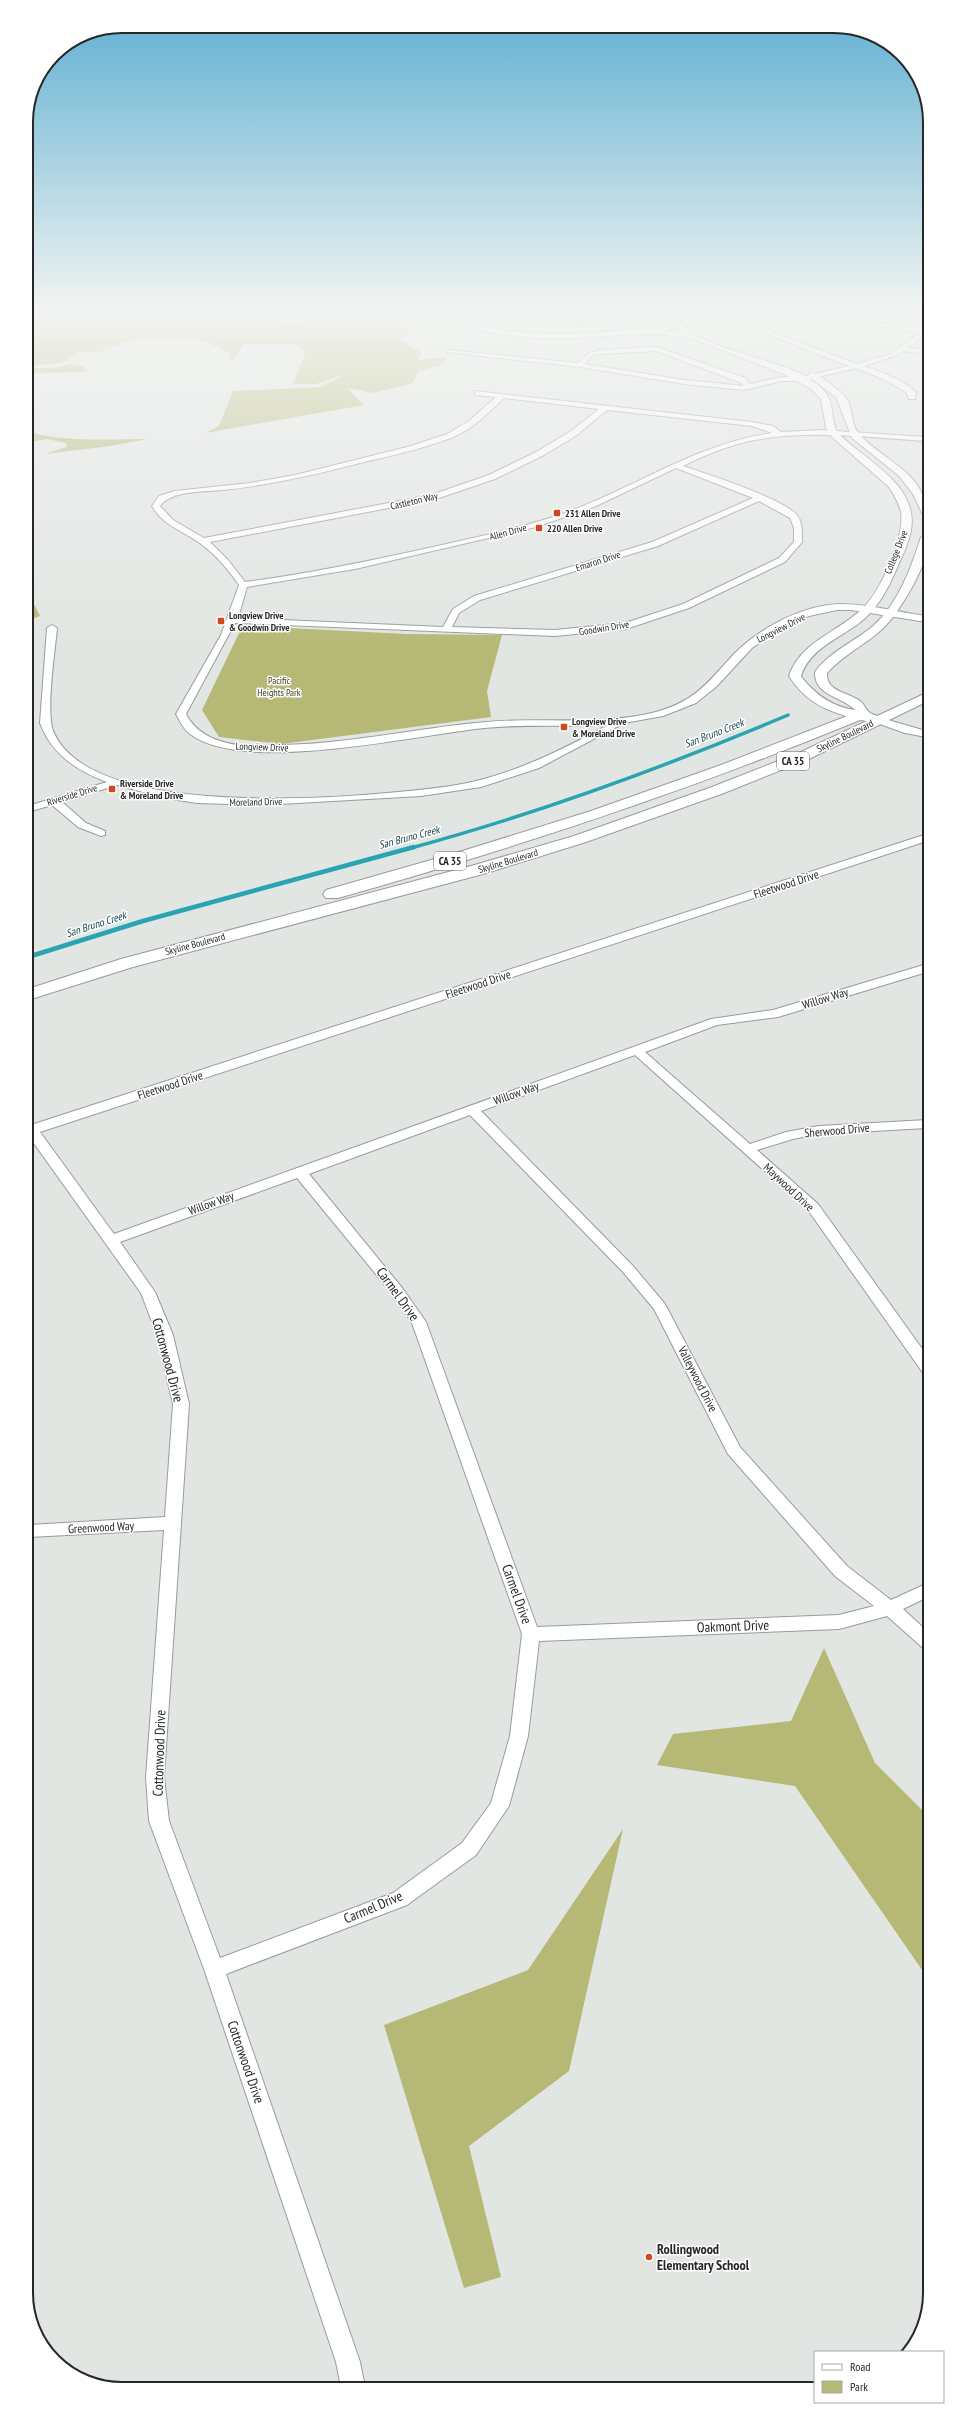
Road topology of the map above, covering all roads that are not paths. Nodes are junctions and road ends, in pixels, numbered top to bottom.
1 (473, 422) edge
2 (588, 422) edge
3 (732, 422) edge
4 (831, 422) edge
5 (848, 422) edge
6 (779, 434) junction
7 (833, 434) junction
8 (855, 436) junction
9 (923, 439) edge
10 (674, 465) junction
11 (759, 498) junction
12 (923, 504) edge
13 (202, 541) junction
14 (923, 543) edge
15 (243, 585) junction
16 (868, 610) junction
17 (886, 613) junction
18 (923, 619) edge
19 (232, 620) junction
20 (52, 628) dead end
21 (447, 630) junction
22 (923, 686) edge
23 (923, 698) edge
24 (871, 716) junction
25 (623, 720) junction
26 (571, 722) junction
27 (923, 733) edge
28 (580, 743) junction
29 (116, 782) junction
30 (54, 801) junction
31 (33, 807) edge
32 (102, 834) dead end
33 (921, 839) edge
34 (923, 969) edge
35 (33, 980) edge
36 (33, 993) edge
37 (636, 1050) junction
38 (472, 1109) junction
39 (923, 1124) edge
40 (33, 1129) edge
41 (33, 1134) edge
42 (748, 1149) junction
43 (299, 1171) junction
44 (112, 1240) junction
45 (923, 1362) edge
46 (174, 1523) junction
47 (33, 1531) edge
48 (923, 1592) edge
49 (890, 1608) junction
50 (531, 1634) junction
51 (923, 1638) edge
52 (214, 1969) junction
53 (351, 2382) edge

1 - 13 street
2 - 13 street, Castleton Way
3 - 6 street
4 - 7 street
5 - 8 street
6 - 7 street, Allen Drive
6 - 10 street, Allen Drive
7 - 8 street, Allen Drive
7 - 16 street, College Drive
8 - 9 street, Allen Drive
8 - 12 street
10 - 11 street, Goodwin Drive
10 - 15 street, Allen Drive
11 - 21 street, Emaron Drive
11 - 21 street, Goodwin Drive
13 - 15 street
14 - 17 street, College Drive
15 - 19 street, Longview Drive
16 - 17 street, Longview Drive
16 - 24 street, College Drive
16 - 25 street, Longview Drive
17 - 18 street, Longview Drive
17 - 24 street, College Drive
19 - 21 street, Goodwin Drive
19 - 26 street, Longview Drive
20 - 29 street, Moreland Drive
22 - 24 main road, Skyline Boulevard / CA 35
23 - 24 main road, Skyline Boulevard / CA 35
24 - 27 street
24 - 35 main road, Skyline Boulevard / CA 35
24 - 36 main road, Skyline Boulevard / CA 35
25 - 26 street, Longview Drive
25 - 28 street, Moreland Drive
26 - 28 street
28 - 29 street, Moreland Drive
29 - 30 street, Riverside Drive
30 - 31 street, Riverside Drive
30 - 32 street
33 - 40 street, Fleetwood Drive
34 - 37 street, Willow Way
37 - 38 street, Willow Way
37 - 42 street, Maywood Drive
38 - 43 street, Willow Way
38 - 49 street, Valleywood Drive
39 - 42 street, Sherwood Drive
41 - 44 street, Cottonwood Drive
42 - 45 street, Maywood Drive
43 - 44 street, Willow Way
43 - 50 street, Carmel Drive
44 - 46 street, Cottonwood Drive
46 - 47 street, Greenwood Way
46 - 52 street, Cottonwood Drive
48 - 49 street, Oakmont Drive
49 - 50 street, Oakmont Drive
49 - 51 street, Valleywood Drive
50 - 52 street, Carmel Drive
52 - 53 street, Cottonwood Drive

